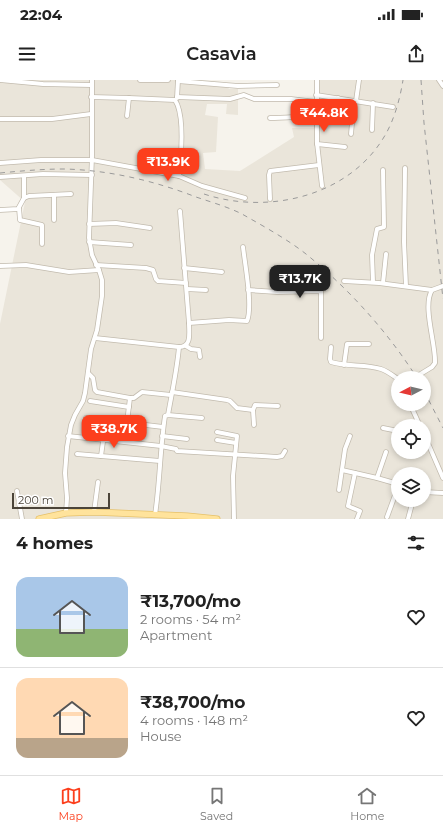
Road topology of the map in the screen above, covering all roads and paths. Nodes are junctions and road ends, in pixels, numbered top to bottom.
1 (0, 80) edge
2 (140, 80) edge
3 (168, 80) edge
4 (316, 80) edge
5 (358, 80) edge
6 (439, 80) edge
7 (178, 81) edge
8 (43, 82) edge
9 (91, 82) edge
10 (277, 85) dead end
11 (443, 86) edge
12 (316, 95) junction
13 (91, 97) junction
14 (177, 97) junction
15 (130, 98) junction
16 (338, 98) junction
17 (355, 101) junction
18 (177, 102) junction
19 (316, 102) junction
20 (373, 103) junction
21 (394, 107) dead end
22 (91, 114) junction
23 (127, 116) dead end
24 (316, 116) junction
25 (270, 118) dead end
26 (337, 118) dead end
27 (0, 119) edge
28 (372, 130) dead end
29 (351, 134) dead end
30 (317, 144) junction
31 (345, 147) dead end
32 (92, 162) junction
33 (0, 163) edge
34 (319, 165) junction
35 (405, 168) dead end
36 (383, 170) dead end
37 (92, 174) junction
38 (24, 176) junction
39 (179, 176) junction
40 (0, 177) edge
41 (322, 186) dead end
42 (71, 194) dead end
43 (54, 195) junction
44 (24, 198) junction
45 (245, 198) dead end
46 (270, 199) dead end
47 (19, 208) junction
48 (0, 210) edge
49 (180, 211) dead end
50 (54, 220) dead end
51 (89, 224) junction
52 (150, 228) dead end
53 (89, 242) junction
54 (42, 244) dead end
55 (131, 245) dead end
56 (243, 247) dead end
57 (386, 254) dead end
58 (96, 265) junction
59 (0, 266) edge
60 (184, 268) junction
61 (99, 270) junction
62 (222, 272) dead end
63 (344, 281) dead end
64 (373, 282) junction
65 (186, 283) junction
66 (383, 283) junction
67 (406, 286) junction
68 (443, 286) edge
69 (187, 289) junction
70 (206, 290) dead end
71 (248, 290) junction
72 (432, 290) junction
73 (189, 323) junction
74 (95, 338) junction
75 (321, 338) dead end
76 (369, 344) dead end
77 (186, 346) junction
78 (331, 347) dead end
79 (179, 348) junction
80 (200, 357) dead end
81 (344, 365) junction
82 (425, 371) edge
83 (88, 373) junction
84 (391, 375) edge
85 (171, 394) junction
86 (130, 398) junction
87 (90, 401) dead end
88 (278, 406) dead end
89 (129, 407) junction
90 (253, 410) junction
91 (168, 415) junction
92 (86, 418) dead end
93 (202, 418) dead end
94 (106, 420) junction
95 (127, 422) junction
96 (254, 425) dead end
97 (163, 427) junction
98 (383, 428) dead end
99 (391, 430) edge
100 (217, 432) dead end
101 (68, 436) junction
102 (162, 436) junction
103 (350, 436) dead end
104 (187, 439) dead end
105 (103, 440) junction
106 (217, 440) dead end
107 (236, 443) junction
108 (161, 446) junction
109 (284, 451) dead end
110 (431, 451) edge
111 (386, 452) dead end
112 (77, 454) dead end
113 (234, 455) junction
114 (101, 456) junction
115 (160, 461) junction
116 (342, 470) junction
117 (355, 473) junction
118 (377, 478) junction
119 (443, 478) edge
120 (98, 482) dead end
121 (391, 482) edge
122 (339, 490) dead end
123 (17, 491) dead end
124 (431, 492) edge
125 (443, 493) edge
126 (391, 506) edge
127 (411, 507) edge
128 (85, 512) junction
129 (94, 512) junction
130 (66, 513) junction
131 (155, 515) junction
132 (187, 517) edge
133 (387, 517) dead end
134 (22, 519) edge
135 (39, 519) edge
136 (84, 519) edge
137 (217, 519) edge
138 (234, 519) edge
139 (357, 519) edge
140 (408, 519) edge

1 - 8 street
2 - 3 street
4 - 12 street
5 - 17 street
6 - 11 street
7 - 10 street
7 - 14 street
8 - 9 street
9 - 13 street
12 - 16 street
12 - 19 street
13 - 15 street
13 - 22 street
14 - 18 street
14 - 19 street
15 - 18 street
15 - 23 street
16 - 17 street
16 - 26 street
17 - 20 street
17 - 29 street
18 - 39 street
19 - 24 street
20 - 21 street
20 - 28 street
22 - 27 street
22 - 32 street
24 - 25 street
24 - 30 street
30 - 31 street
30 - 34 street
32 - 33 street
32 - 37 street
32 - 39 street
34 - 41 street
34 - 46 street
35 - 67 street
36 - 64 street
37 - 38 street
37 - 51 street
38 - 40 street
38 - 44 street
39 - 45 street
42 - 43 street
43 - 44 street
43 - 50 street
44 - 47 street
47 - 48 street
47 - 54 street
49 - 60 street
51 - 52 street
51 - 53 street
53 - 55 street
53 - 58 street
56 - 71 street
57 - 66 street
58 - 61 street
58 - 65 street
59 - 61 street
60 - 62 street
60 - 65 street
61 - 74 street
63 - 64 street
64 - 66 street
65 - 69 street
66 - 67 street
67 - 72 street
68 - 72 street
69 - 70 street
69 - 73 street
71 - 73 street
71 - 75 street
72 - 82 street
73 - 77 street
74 - 79 street
74 - 83 street
76 - 81 street
77 - 79 street
77 - 80 street
78 - 81 street
79 - 85 street
81 - 84 street
83 - 86 street
83 - 101 street
85 - 86 street
85 - 90 street
85 - 91 street
86 - 89 street
87 - 89 street
88 - 90 street
89 - 95 street
90 - 96 street
91 - 93 street
91 - 97 street
92 - 94 street
94 - 95 street
94 - 105 street
95 - 97 street
97 - 102 street
98 - 99 street
100 - 107 street
101 - 105 street
101 - 130 street
102 - 104 street
102 - 108 street
103 - 116 street
105 - 108 street
105 - 114 street
106 - 107 street
107 - 113 street
108 - 113 street
108 - 115 street
109 - 113 street
110 - 119 street
111 - 118 street
112 - 114 street
113 - 138 street
114 - 115 street
115 - 131 street
116 - 117 street
116 - 122 street
117 - 118 street
117 - 139 street
118 - 121 street
120 - 129 street
123 - 134 street
124 - 125 street
126 - 133 street
127 - 140 street
128 - 129 main road
128 - 130 main road
128 - 136 street
129 - 131 main road
130 - 135 main road
131 - 132 main road
132 - 137 main road

